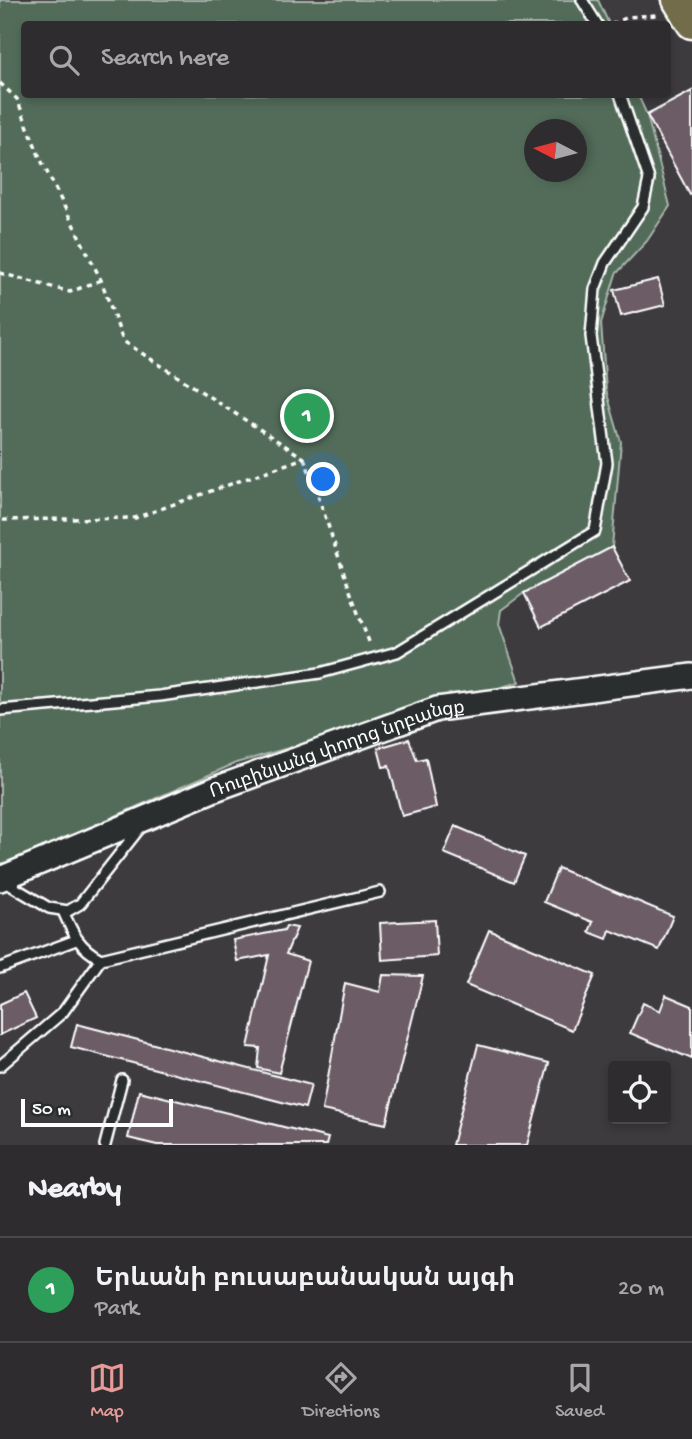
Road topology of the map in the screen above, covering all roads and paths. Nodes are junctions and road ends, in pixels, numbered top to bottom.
1 (582, 0) edge
2 (667, 7) edge
3 (595, 21) edge
4 (619, 21) edge
5 (692, 23) edge
6 (0, 83) edge
7 (621, 98) edge
8 (0, 273) edge
9 (101, 280) junction
10 (304, 458) junction
11 (0, 520) edge
12 (376, 658) junction
13 (692, 676) edge
14 (0, 710) edge
15 (149, 817) junction
16 (0, 879) edge
17 (380, 892) dead end
18 (63, 911) junction
19 (76, 940) junction
20 (100, 959) junction
21 (0, 968) edge
22 (0, 1066) edge
23 (122, 1080) dead end
24 (105, 1145) edge

1 - 3 lane
2 - 4 path
2 - 5 main road
6 - 9 path
7 - 12 lane
8 - 9 path
9 - 10 path
10 - 11 path
10 - 12 path
12 - 14 lane
13 - 15 street, Ռուբինյանց փողոց նրբանցք
15 - 16 street, Ռուբինյանց փողոց նրբանցք
15 - 18 lane
16 - 18 lane
17 - 20 lane
18 - 19 lane
19 - 20 lane
19 - 21 lane
20 - 22 lane
23 - 24 lane

